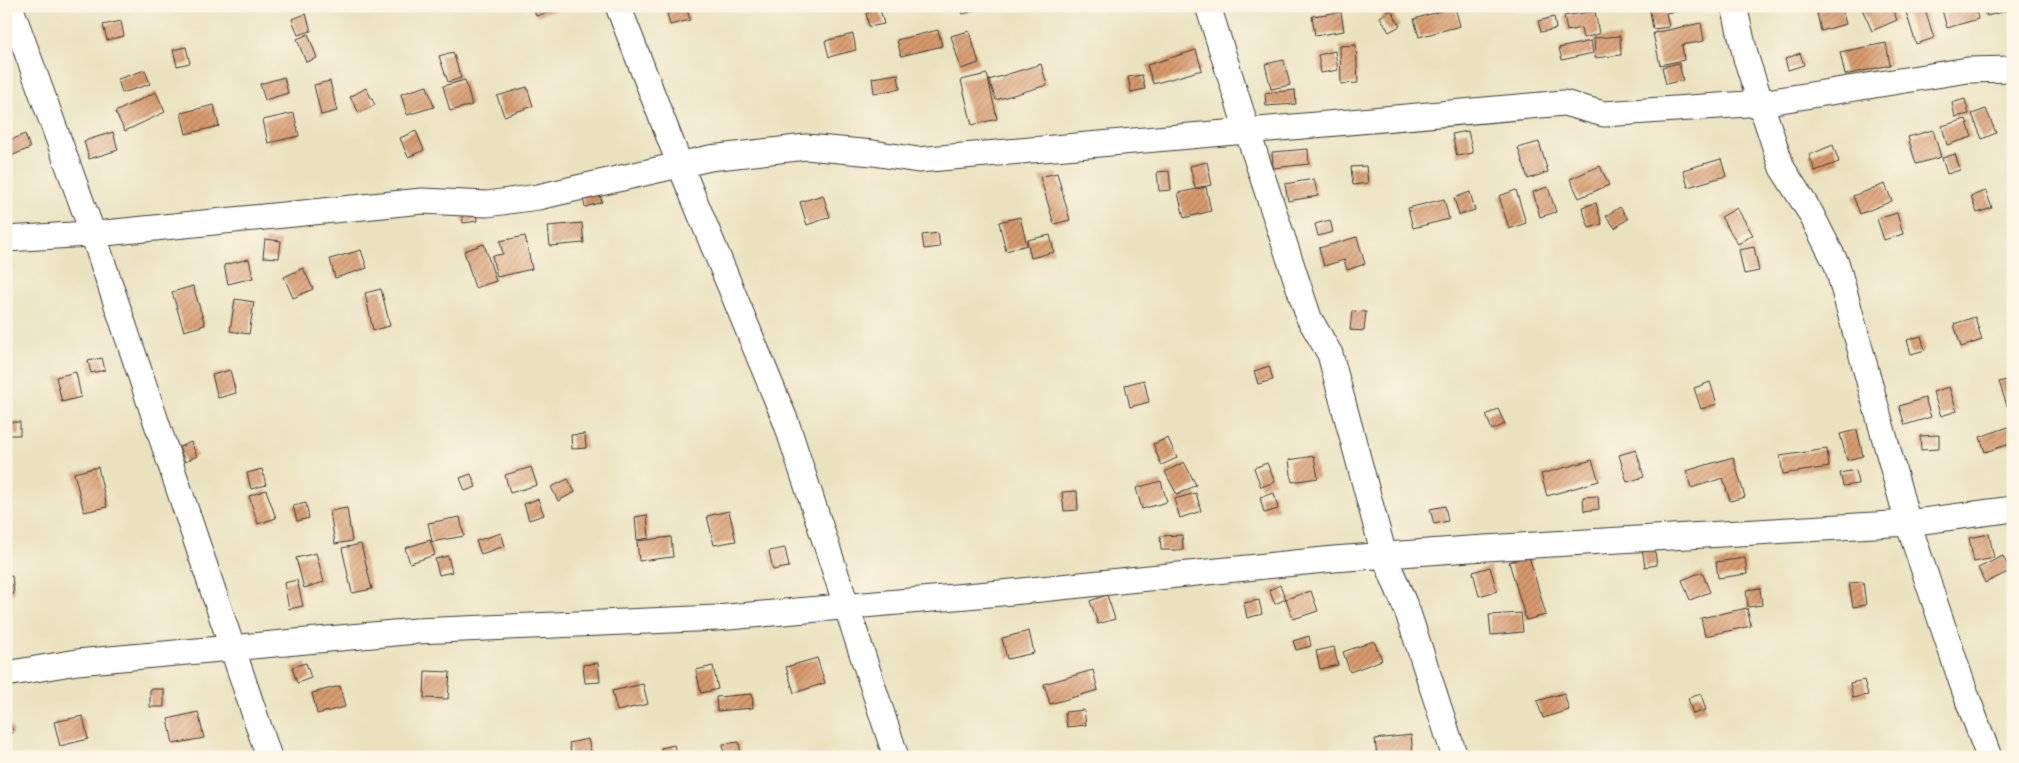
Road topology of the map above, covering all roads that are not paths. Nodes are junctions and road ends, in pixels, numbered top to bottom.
1 (10, 6) edge
2 (618, 6) edge
3 (1208, 6) edge
4 (1734, 6) edge
5 (2013, 69) edge
6 (1761, 103) junction
7 (1247, 130) junction
8 (680, 165) junction
9 (93, 234) junction
10 (6, 239) edge
11 (2013, 509) edge
12 (1908, 523) junction
13 (1384, 556) junction
14 (847, 607) junction
15 (232, 648) junction
16 (6, 674) edge
17 (269, 757) edge
18 (896, 757) edge
19 (1456, 757) edge
20 (1989, 757) edge

1 - 9 street
2 - 8 street
3 - 7 street
4 - 6 street
5 - 6 street
6 - 7 street
6 - 12 street
7 - 8 street
7 - 13 street
8 - 9 street
8 - 14 street
9 - 10 street
9 - 15 street
11 - 12 street
12 - 13 street
12 - 20 street
13 - 14 street
13 - 19 street
14 - 15 street
14 - 18 street
15 - 16 street
15 - 17 street

